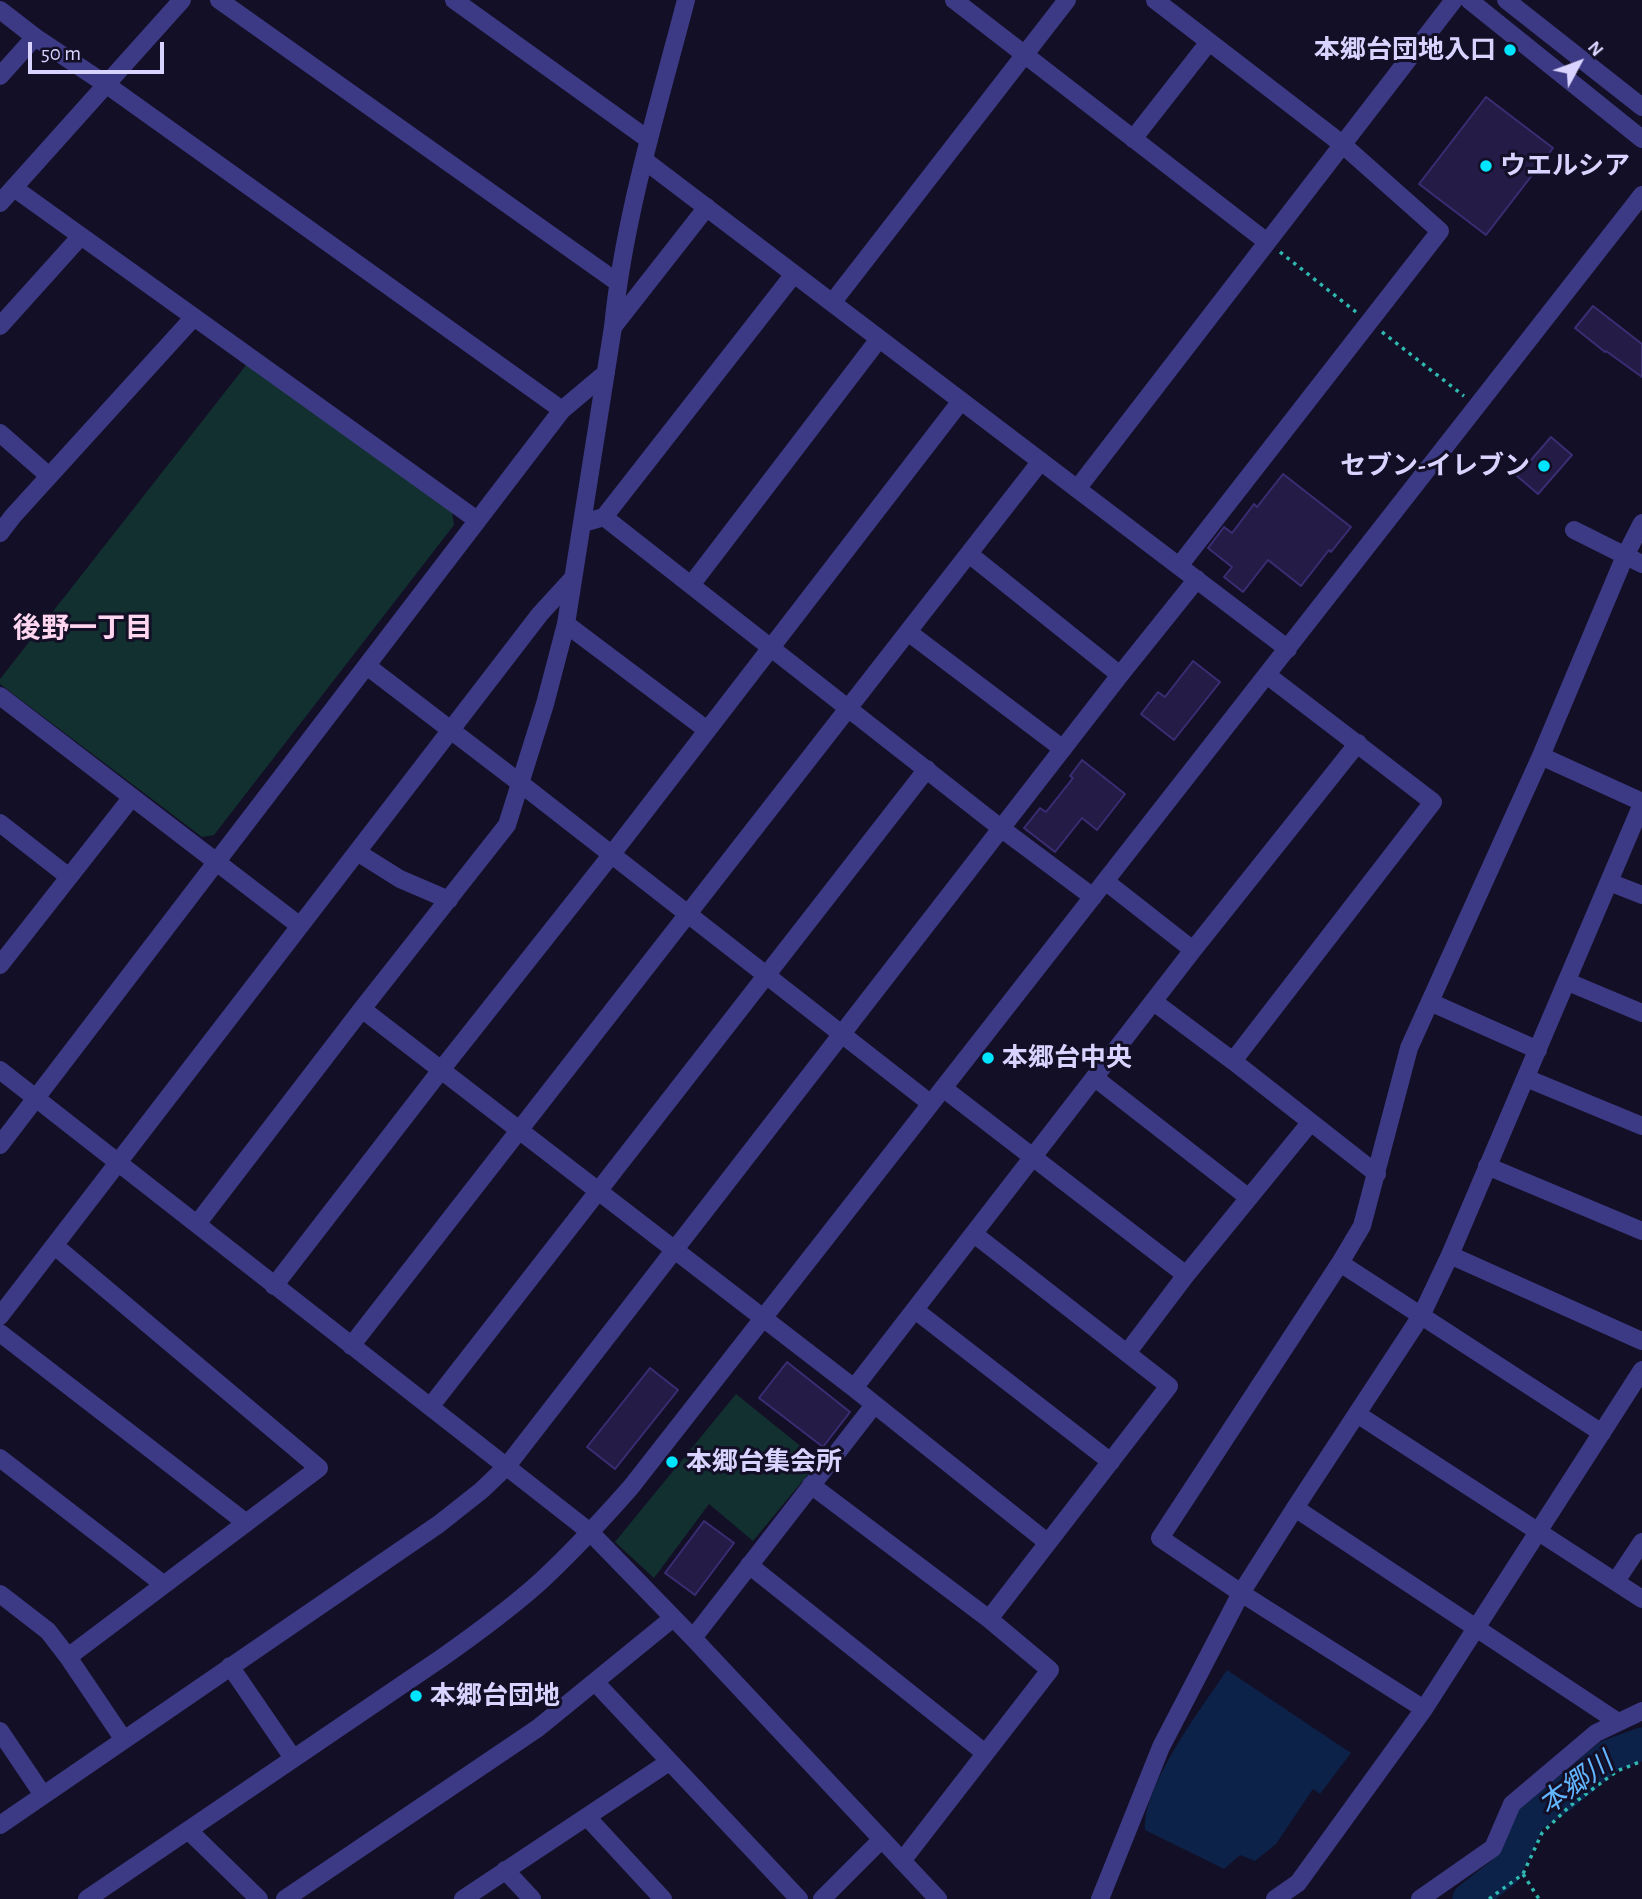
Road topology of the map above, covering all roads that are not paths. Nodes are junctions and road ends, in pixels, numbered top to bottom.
1 (182, 0) edge
2 (219, 0) edge
3 (454, 0) edge
4 (686, 0) edge
5 (954, 0) edge
6 (1067, 0) edge
7 (1155, 0) edge
8 (1454, 0) edge
9 (1469, 0) edge
10 (1506, 0) edge
11 (0, 10) edge
12 (36, 37) junction
13 (1209, 42) junction
14 (1024, 54) junction
15 (0, 76) edge
16 (107, 85) junction
17 (1642, 107) edge
18 (1133, 139) junction
19 (1642, 139) edge
20 (649, 140) junction
21 (1342, 144) junction
22 (644, 160) junction
23 (14, 188) junction
24 (1642, 195) edge
25 (0, 203) edge
26 (706, 207) junction
27 (81, 236) junction
28 (1267, 242) junction
29 (794, 274) junction
30 (617, 282) junction
31 (832, 303) junction
32 (194, 317) junction
33 (0, 326) edge
34 (613, 327) junction
35 (879, 338) junction
36 (606, 373) junction
37 (961, 401) junction
38 (562, 410) junction
39 (0, 433) edge
40 (1041, 461) junction
41 (49, 476) junction
42 (1077, 489) junction
43 (604, 517) junction
44 (477, 520) junction
45 (583, 523) junction
46 (1642, 523) edge
47 (1574, 530) dead end
48 (0, 533) edge
49 (969, 554) junction
50 (1625, 556) junction
51 (1642, 564) edge
52 (1179, 566) junction
53 (573, 578) junction
54 (1196, 579) junction
55 (691, 585) junction
56 (566, 624) junction
57 (908, 632) junction
58 (770, 648) junction
59 (1288, 649) junction
60 (367, 666) junction
61 (1120, 675) junction
62 (1267, 675) junction
63 (0, 696) edge
64 (849, 708) junction
65 (450, 730) junction
66 (707, 730) junction
67 (1358, 743) junction
68 (1063, 749) junction
69 (1541, 756) junction
70 (928, 769) junction
71 (520, 783) junction
72 (132, 797) junction
73 (1642, 803) edge
74 (0, 824) edge
75 (1002, 829) junction
76 (357, 852) junction
77 (612, 855) junction
78 (218, 862) junction
79 (69, 877) junction
80 (1105, 881) junction
81 (1609, 881) junction
82 (1642, 895) edge
83 (1093, 897) junction
84 (449, 900) junction
85 (687, 915) junction
86 (300, 926) junction
87 (1193, 950) junction
88 (3, 955) edge
89 (766, 975) junction
90 (1568, 982) junction
91 (1154, 1002) junction
92 (1430, 1002) junction
93 (362, 1009) junction
94 (1642, 1013) edge
95 (842, 1034) junction
96 (1538, 1050) junction
97 (1233, 1061) junction
98 (0, 1070) edge
99 (441, 1070) junction
100 (1095, 1078) junction
101 (1526, 1078) junction
102 (943, 1088) junction
103 (36, 1098) junction
104 (930, 1103) junction
105 (1310, 1123) junction
106 (1642, 1126) edge
107 (519, 1130) junction
108 (0, 1145) edge
109 (1033, 1156) junction
110 (118, 1163) junction
111 (1487, 1166) junction
112 (1377, 1174) junction
113 (598, 1191) junction
114 (1249, 1198) junction
115 (197, 1224) junction
116 (1642, 1231) edge
117 (974, 1234) junction
118 (55, 1246) junction
119 (675, 1251) junction
120 (1450, 1255) junction
121 (1340, 1264) junction
122 (1186, 1275) junction
123 (274, 1286) junction
124 (915, 1310) junction
125 (0, 1316) edge
126 (1420, 1316) junction
127 (762, 1319) junction
128 (0, 1333) edge
129 (1642, 1341) edge
130 (351, 1346) junction
131 (1127, 1353) junction
132 (1642, 1370) edge
133 (855, 1388) junction
134 (874, 1405) junction
135 (429, 1407) junction
136 (1357, 1414) junction
137 (1602, 1433) junction
138 (0, 1458) edge
139 (1111, 1462) junction
140 (506, 1466) junction
141 (811, 1485) junction
142 (1295, 1508) junction
143 (245, 1522) junction
144 (1539, 1531) junction
145 (590, 1532) junction
146 (1048, 1542) junction
147 (1642, 1542) edge
148 (749, 1565) junction
149 (1616, 1581) junction
150 (163, 1584) junction
151 (1241, 1593) junction
152 (0, 1594) edge
153 (1642, 1599) edge
154 (673, 1618) junction
155 (989, 1619) junction
156 (1476, 1626) junction
157 (693, 1638) junction
158 (68, 1657) junction
159 (230, 1666) junction
160 (595, 1682) junction
161 (1424, 1709) junction
162 (1642, 1711) edge
163 (1618, 1722) junction
164 (0, 1731) edge
165 (124, 1740) junction
166 (985, 1753) junction
167 (293, 1758) junction
168 (668, 1762) junction
169 (43, 1795) junction
170 (587, 1817) junction
171 (0, 1825) edge
172 (188, 1829) junction
173 (882, 1839) junction
174 (902, 1861) junction
175 (505, 1870) junction
176 (87, 1899) edge
177 (259, 1899) edge
178 (285, 1899) edge
179 (463, 1899) edge
180 (532, 1899) edge
181 (663, 1899) edge
182 (799, 1899) edge
183 (822, 1899) edge
184 (938, 1899) edge
185 (1100, 1899) edge
186 (1275, 1899) edge
187 (1420, 1899) edge

1 - 16 street
2 - 30 street
3 - 20 street
4 - 20 street
5 - 14 street
6 - 14 street
7 - 13 street
8 - 21 street
9 - 19 street
10 - 17 street
11 - 12 street
12 - 15 street
12 - 16 street
13 - 18 street
13 - 21 street
14 - 18 street
14 - 31 street
16 - 23 street
16 - 38 street
18 - 28 street
20 - 22 street
21 - 28 street
21 - 52 street
22 - 26 street
22 - 30 street
23 - 25 street
23 - 27 street
24 - 59 street
26 - 29 street
26 - 34 street
27 - 32 street
27 - 33 street
28 - 42 street
29 - 31 street
29 - 43 street
30 - 34 street
31 - 35 street
32 - 41 street
32 - 44 street
34 - 36 street
35 - 37 street
35 - 55 street
36 - 38 street
36 - 45 street
37 - 40 street
37 - 58 street
38 - 44 street
39 - 41 street
40 - 42 street
40 - 49 street
41 - 48 street
42 - 52 street
43 - 45 street
43 - 55 street
44 - 60 street
45 - 53 street
46 - 50 street
47 - 50 street
49 - 57 street
49 - 61 street
50 - 51 street
50 - 69 street
52 - 54 street
53 - 56 street
53 - 65 street
54 - 59 street
54 - 61 street
55 - 58 street
56 - 66 street
56 - 71 street
57 - 64 street
57 - 68 street
58 - 64 street
58 - 66 street
59 - 62 street
60 - 65 street
60 - 78 street
61 - 68 street
62 - 67 street
62 - 80 street
63 - 72 street
64 - 70 street
64 - 85 street
65 - 71 street
65 - 76 street
66 - 77 street
67 - 87 street
67 - 97 street
68 - 75 street
69 - 73 street
69 - 92 street
70 - 75 street
70 - 89 street
71 - 77 street
71 - 84 street
72 - 78 street
72 - 79 street
73 - 81 street
74 - 79 street
75 - 83 street
75 - 95 street
76 - 84 street
76 - 86 street
77 - 85 street
77 - 99 street
78 - 86 street
78 - 103 street
79 - 88 street
80 - 83 street
80 - 87 street
81 - 82 street
81 - 90 street
83 - 102 street
84 - 93 street
85 - 89 street
85 - 107 street
86 - 110 street
87 - 91 street
89 - 95 street
89 - 113 street
90 - 94 street
90 - 96 street
91 - 97 street
91 - 100 street
92 - 96 street
92 - 112 street
93 - 99 street
93 - 115 street
95 - 104 street
95 - 119 street
96 - 101 street
97 - 105 street
98 - 103 street
99 - 107 street
99 - 123 street
100 - 109 street
100 - 114 street
101 - 106 street
101 - 111 street
102 - 104 street
102 - 109 street
103 - 108 street
103 - 110 street
104 - 127 street
105 - 112 street
105 - 114 street
107 - 113 street
107 - 130 street
109 - 117 street
109 - 122 street
110 - 115 street
110 - 118 street
111 - 116 street
111 - 120 street
112 - 121 street
113 - 119 street
113 - 135 street
114 - 122 street
115 - 123 street
117 - 124 street
117 - 131 street
118 - 125 street
118 - 143 street
119 - 127 street
119 - 140 street
120 - 126 street
120 - 129 street
121 - 126 street
121 - 151 street
122 - 131 street
123 - 130 street
124 - 133 street
124 - 139 street
126 - 136 street
126 - 137 street
127 - 133 street
127 - 145 street
128 - 143 street
130 - 135 street
131 - 139 street
132 - 137 street
133 - 134 street
134 - 141 street
134 - 146 street
135 - 140 street
136 - 142 street
136 - 144 street
137 - 144 street
138 - 150 street
139 - 146 street
140 - 145 street
140 - 159 street
141 - 148 street
141 - 155 street
142 - 151 street
142 - 156 street
143 - 150 street
144 - 149 street
144 - 156 street
145 - 154 street
145 - 167 street
146 - 155 street
147 - 149 street
148 - 157 street
148 - 166 street
149 - 153 street
150 - 158 street
151 - 161 street
151 - 185 street
152 - 158 street
154 - 157 street
154 - 160 street
155 - 166 street
156 - 161 street
156 - 163 street
157 - 173 street
158 - 165 street
159 - 165 street
159 - 167 street
160 - 168 street
160 - 178 street
161 - 186 street
162 - 163 street
163 - 187 street
164 - 169 street
165 - 169 street
166 - 174 street
167 - 172 street
168 - 170 street
168 - 182 street
169 - 171 street
170 - 175 street
170 - 181 street
172 - 176 street
172 - 177 street
173 - 174 street
173 - 183 street
174 - 184 street
175 - 179 street
175 - 180 street

